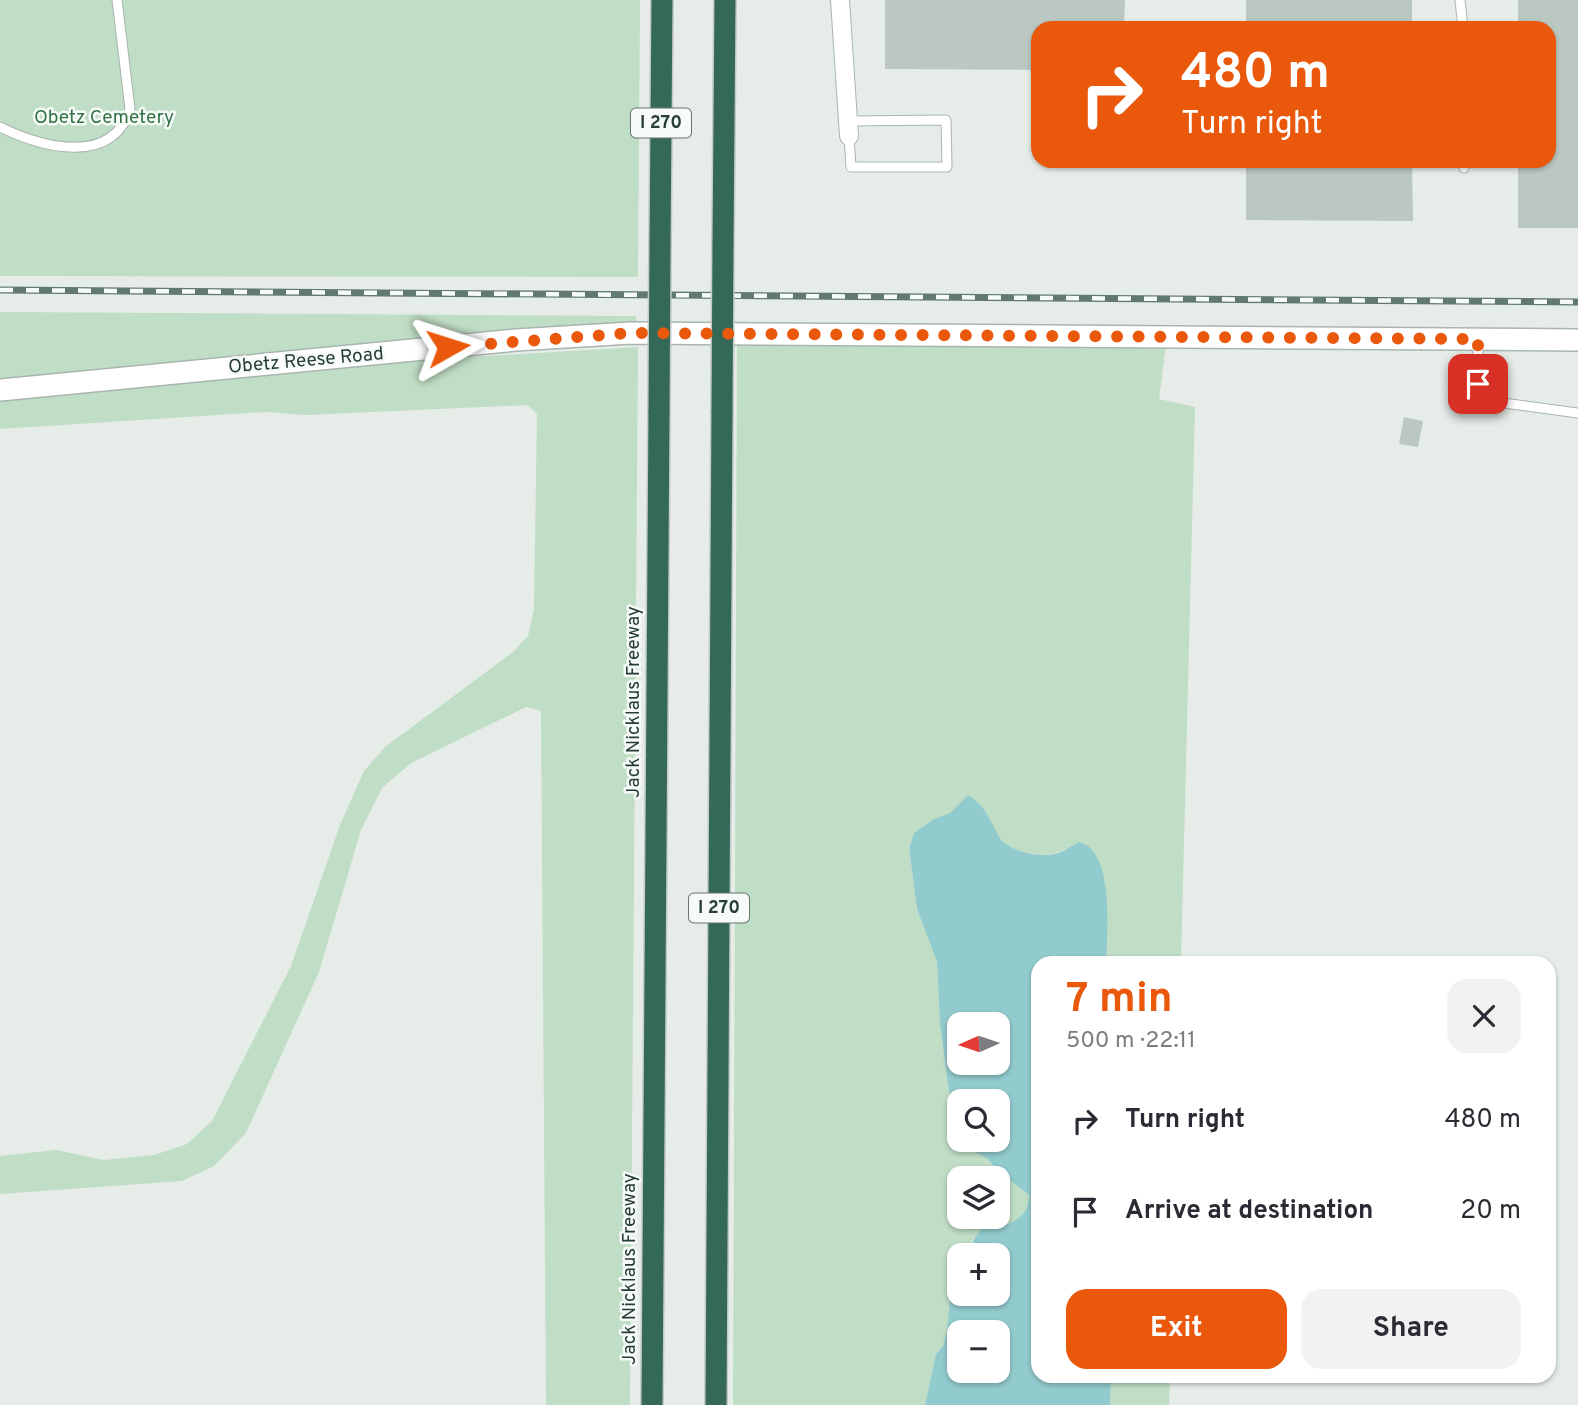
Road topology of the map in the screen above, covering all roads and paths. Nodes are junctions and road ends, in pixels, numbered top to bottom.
1 (117, 0) edge
2 (662, 0) edge
3 (725, 0) edge
4 (840, 0) edge
5 (1460, 0) edge
6 (1462, 21) edge
7 (0, 127) edge
8 (848, 128) junction
9 (1478, 339) junction
10 (1578, 340) edge
11 (0, 390) edge
12 (1578, 412) edge
13 (652, 1405) edge
14 (716, 1405) edge

1 - 7 lane
2 - 13 highway, Jack Nicklaus Freeway / I 270, bridge
3 - 14 highway, I 270, bridge
4 - 8 street
5 - 6 lane
8 - 8 lane
9 - 10 street, Obetz Reese Road
9 - 11 street, Obetz Reese Road
9 - 12 lane

